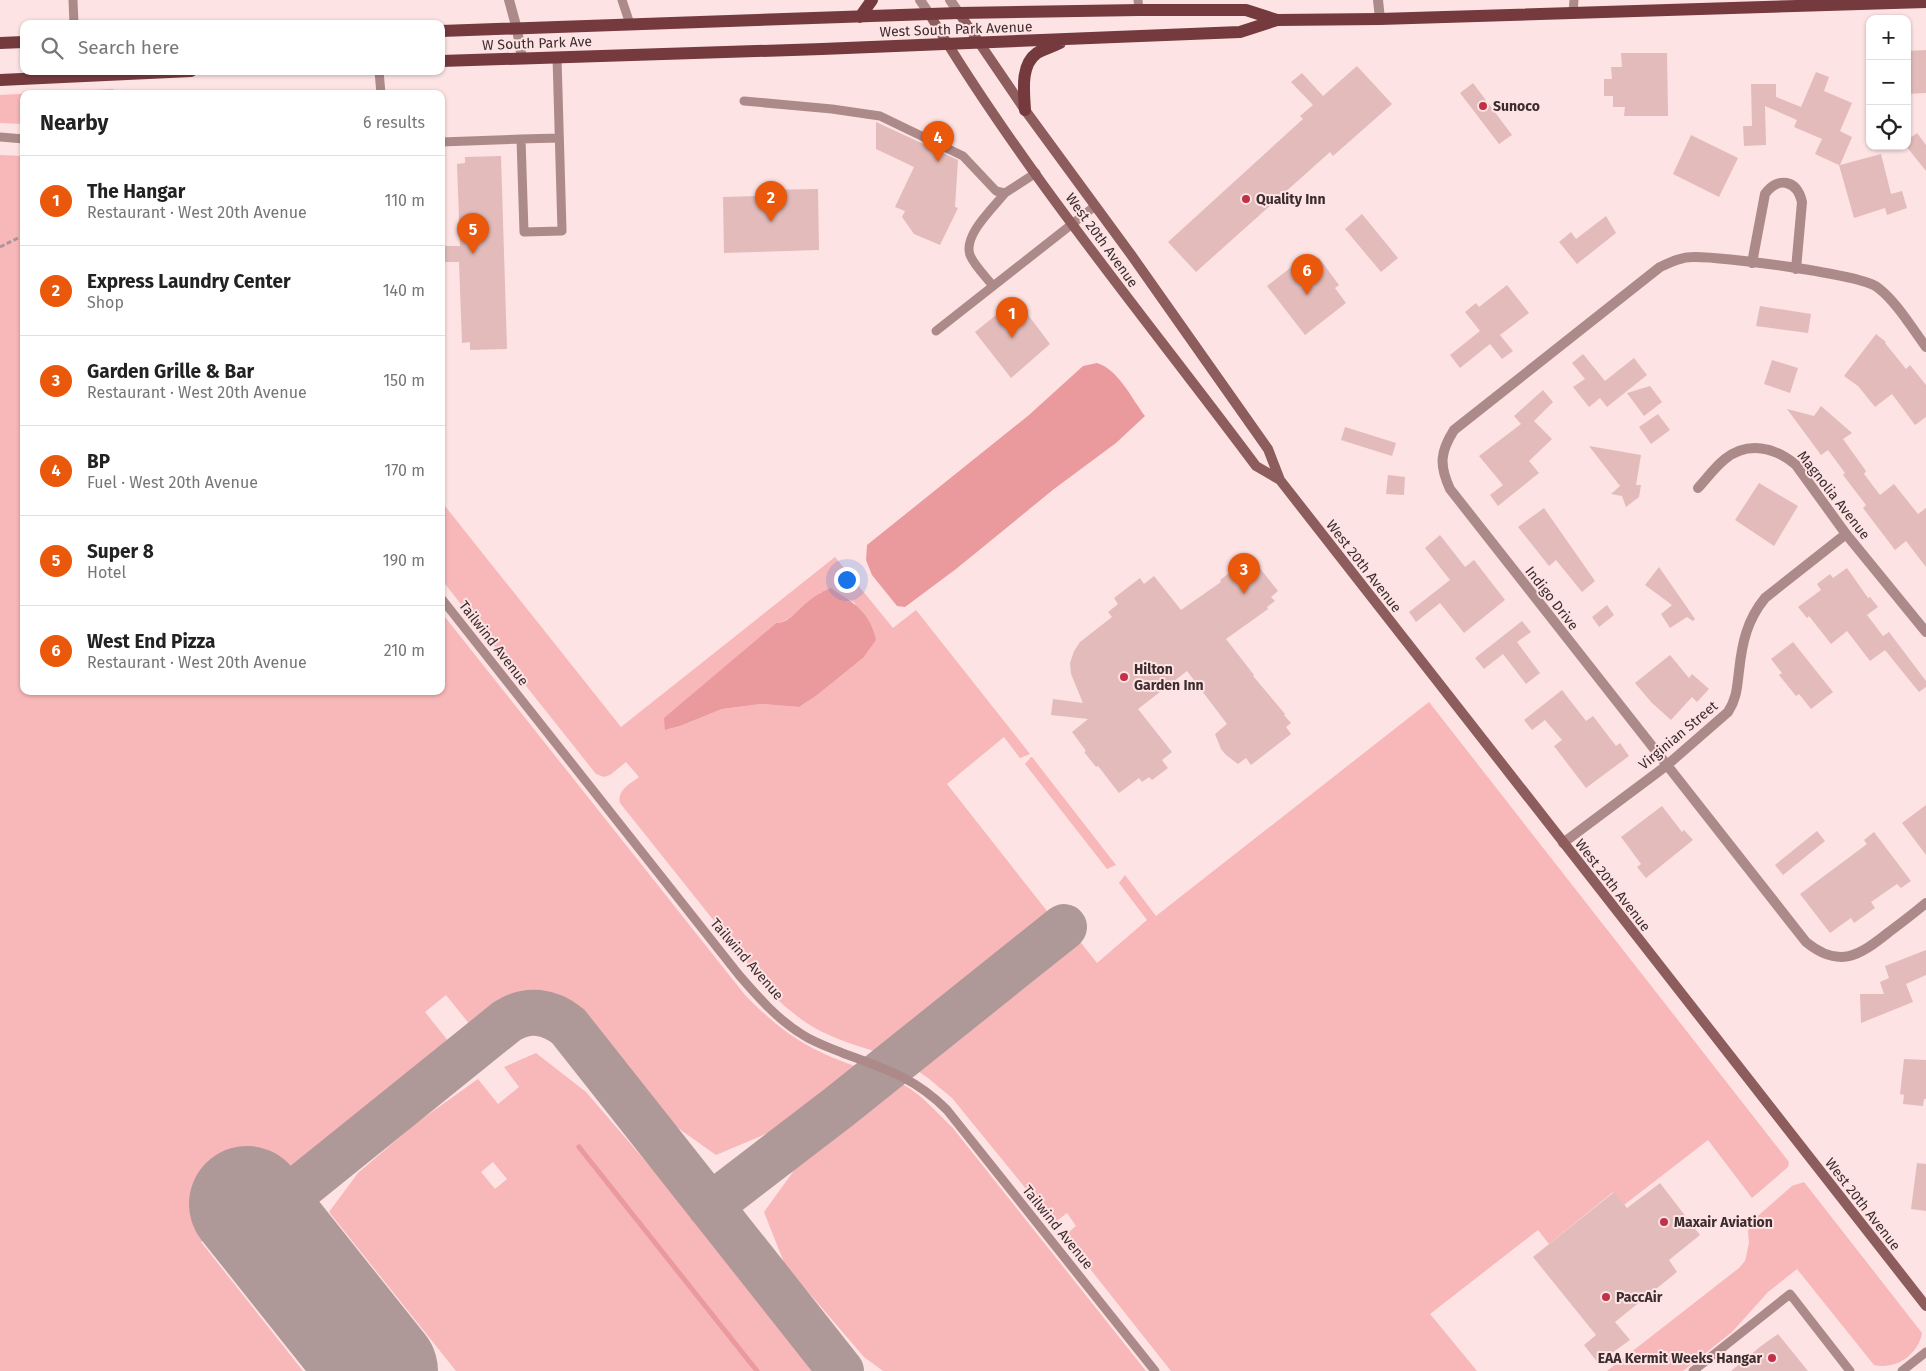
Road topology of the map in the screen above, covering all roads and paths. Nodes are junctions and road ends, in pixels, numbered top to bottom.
1 (73, 0) edge
2 (509, 0) edge
3 (622, 0) edge
4 (872, 0) edge
5 (920, 0) edge
6 (950, 0) edge
7 (1378, 0) edge
8 (1926, 2) edge
9 (1139, 5) edge
10 (1574, 6) edge
11 (958, 13) junction
12 (930, 15) junction
13 (860, 17) junction
14 (1380, 19) junction
15 (74, 20) edge
16 (1277, 20) junction
17 (630, 24) junction
18 (517, 29) junction
19 (445, 31) edge
20 (1066, 40) junction
21 (20, 42) edge
22 (0, 43) edge
23 (978, 43) junction
24 (948, 45) junction
25 (634, 54) joint
26 (557, 57) junction
27 (522, 59) junction
28 (445, 61) edge
29 (106, 75) edge
30 (379, 75) edge
31 (0, 80) edge
32 (381, 90) edge
33 (744, 102) dead end
34 (1025, 110) junction
35 (0, 137) edge
36 (559, 138) junction
37 (20, 139) edge
38 (521, 139) junction
39 (445, 142) edge
40 (1036, 173) junction
41 (1005, 193) junction
42 (1095, 206) junction
43 (1072, 223) junction
44 (20, 237) edge
45 (0, 247) edge
46 (1752, 263) junction
47 (1796, 268) junction
48 (993, 286) junction
49 (936, 331) dead end
50 (1926, 346) edge
51 (1280, 480) junction
52 (1698, 488) dead end
53 (1846, 534) junction
54 (445, 603) edge
55 (1926, 632) edge
56 (1666, 766) junction
57 (1563, 844) junction
58 (1926, 903) edge
59 (1926, 1306) edge
60 (1926, 1352) edge
61 (1155, 1371) edge
62 (1693, 1371) edge
63 (1850, 1371) edge
64 (1902, 1371) edge

1 - 15 lane
2 - 18 street
3 - 17 lane
4 - 13 main road
5 - 12 street, West 20th Avenue
6 - 11 street, West 20th Avenue
7 - 14 street
8 - 10 main road, West South Park Avenue
9 - 11 main road, West South Park Avenue
9 - 16 main road, West South Park Avenue
10 - 14 main road, West South Park Avenue
11 - 12 main road, West South Park Avenue
11 - 23 main road, West 20th Avenue
12 - 13 main road, West South Park Avenue
12 - 24 main road, West 20th Avenue
13 - 17 main road, West South Park Avenue
14 - 16 main road, West South Park Avenue
16 - 20 main road, West South Park Avenue
17 - 18 main road, W South Park Ave
18 - 19 main road, W South Park Ave
18 - 27 street
20 - 23 main road, West South Park Avenue
20 - 34 main road
21 - 22 main road
23 - 24 main road, West South Park Avenue
23 - 34 main road, West 20th Avenue
24 - 25 main road, West South Park Avenue
24 - 40 main road, West 20th Avenue
25 - 26 main road, W South Park Ave
26 - 27 main road, W South Park Ave
26 - 36 lane
27 - 28 main road, W South Park Ave
29 - 31 main road
30 - 32 lane
33 - 41 lane
34 - 42 main road, West 20th Avenue
35 - 37 lane
36 - 38 lane
36 - 38 lane
38 - 39 lane
40 - 41 lane
40 - 43 main road, West 20th Avenue
41 - 48 lane
42 - 43 lane
42 - 51 main road, West 20th Avenue
43 - 48 lane
43 - 51 main road, West 20th Avenue
44 - 45 path
46 - 47 street, Indigo Drive
46 - 47 street
46 - 56 street, Indigo Drive
47 - 50 street, Indigo Drive
48 - 49 lane
51 - 57 main road, West 20th Avenue
52 - 53 street, Magnolia Avenue
53 - 55 street, Magnolia Avenue
53 - 56 street, Virginian Street
54 - 61 lane, Tailwind Avenue
56 - 57 street, Virginian Street
56 - 58 street, Indigo Drive
57 - 59 main road, West 20th Avenue
60 - 64 lane
62 - 63 lane

